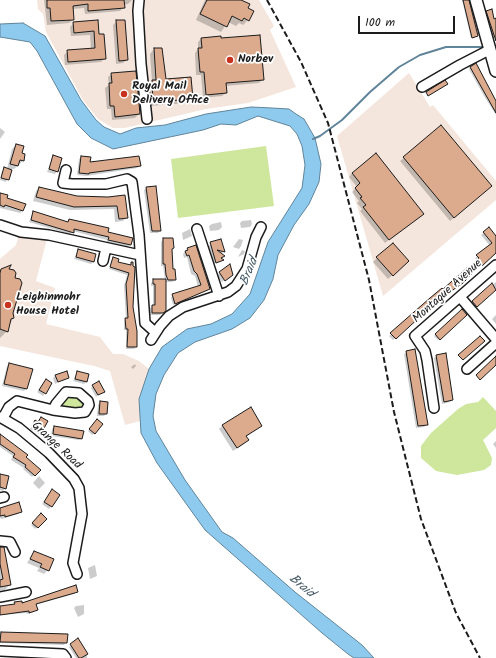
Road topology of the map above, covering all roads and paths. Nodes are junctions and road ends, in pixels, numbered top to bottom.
1 (139, 0) edge
2 (476, 0) edge
3 (489, 48) junction
4 (496, 71) edge
5 (422, 87) dead end
6 (147, 119) dead end
7 (66, 170) dead end
8 (0, 225) edge
9 (262, 227) dead end
10 (209, 234) dead end
11 (106, 248) junction
12 (140, 255) junction
13 (103, 261) dead end
14 (496, 265) edge
15 (219, 296) junction
16 (460, 297) junction
17 (496, 339) edge
18 (496, 343) edge
19 (467, 369) dead end
20 (434, 408) dead end
21 (53, 410) dead end
22 (1, 418) edge
23 (0, 541) edge
24 (15, 552) dead end
25 (77, 574) dead end
26 (26, 592) dead end
27 (0, 597) edge
28 (0, 651) edge
29 (66, 658) edge

1 - 6 street
2 - 3 main road
3 - 4 main road
3 - 5 street
7 - 12 street
8 - 11 street
9 - 15 street
10 - 15 street
11 - 12 street
11 - 13 street
12 - 15 street
14 - 16 street, Montague Avenue
16 - 17 street
16 - 20 street, Montague Avenue
18 - 19 street
21 - 22 street
22 - 25 street, Grange Road
23 - 24 street
26 - 27 street
28 - 29 street

